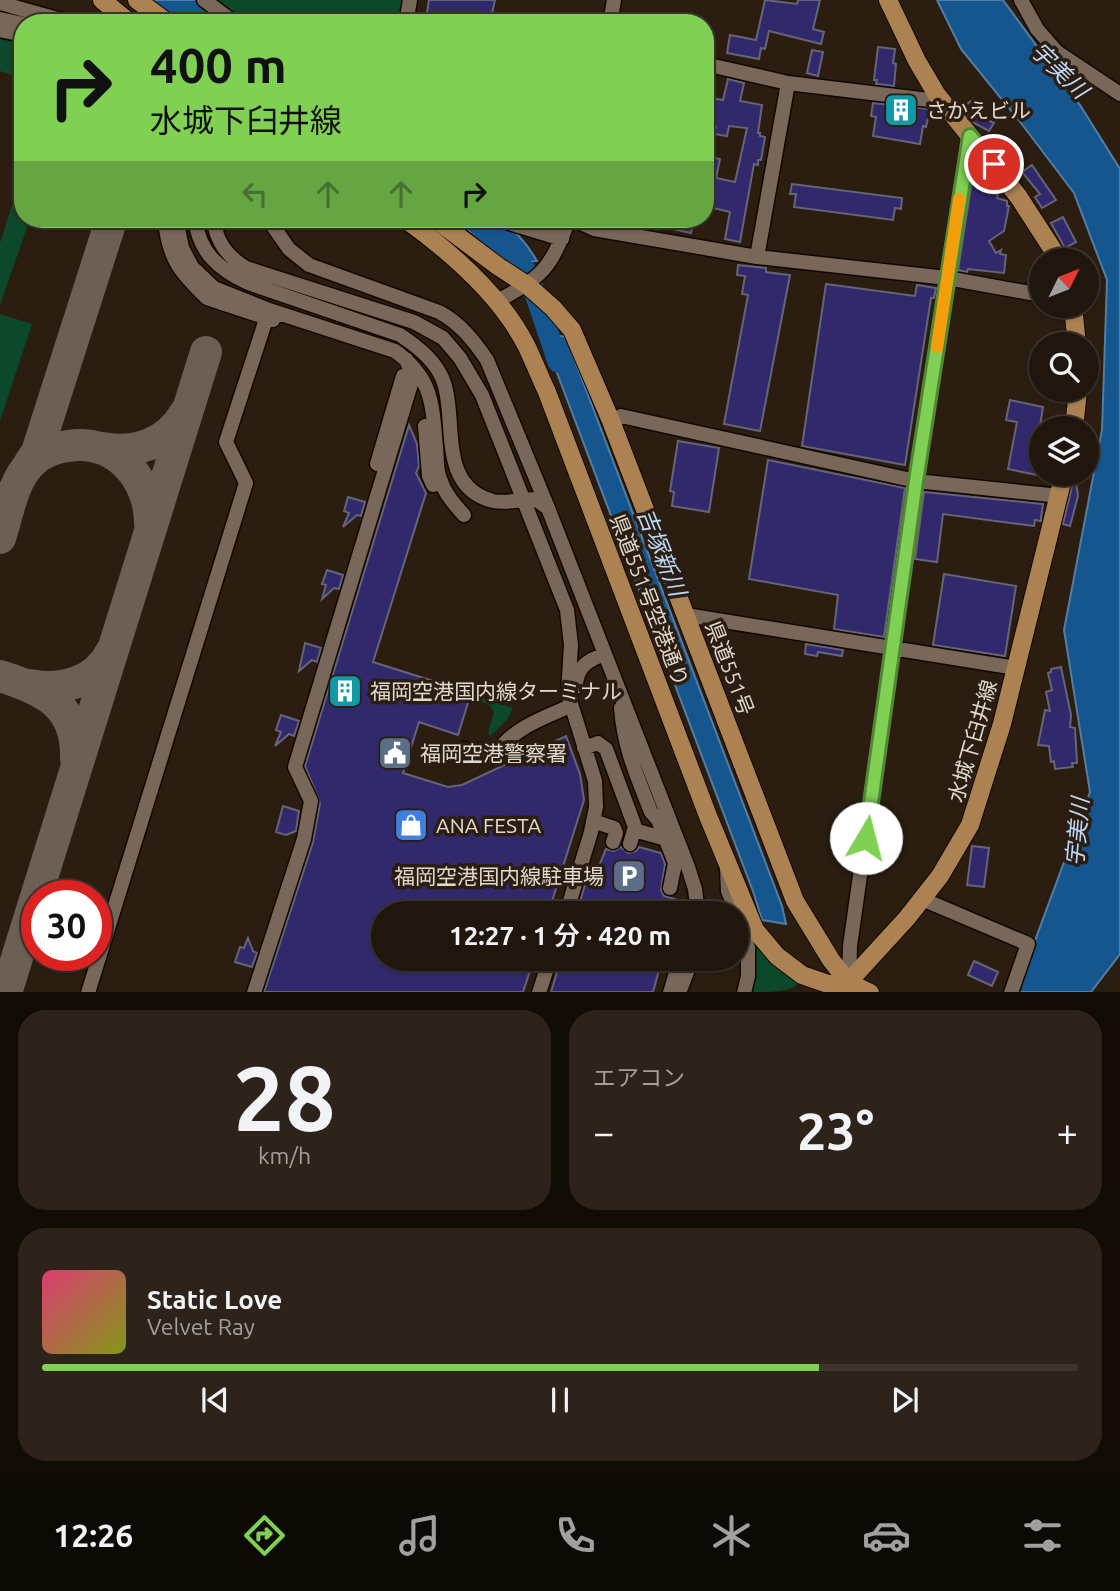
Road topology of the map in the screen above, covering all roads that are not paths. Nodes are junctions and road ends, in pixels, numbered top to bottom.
1 (102, 0) edge
2 (137, 0) edge
3 (204, 0) edge
4 (888, 0) edge
5 (1021, 0) edge
6 (0, 3) edge
7 (40, 14) edge
8 (119, 14) edge
9 (156, 14) edge
10 (223, 14) edge
11 (714, 66) edge
12 (788, 83) junction
13 (1120, 94) edge
14 (937, 95) junction
15 (970, 136) junction
16 (167, 228) edge
17 (178, 228) edge
18 (196, 228) edge
19 (216, 228) edge
20 (274, 228) edge
21 (417, 228) edge
22 (447, 228) edge
23 (526, 228) edge
24 (567, 228) edge
25 (592, 228) edge
26 (562, 239) junction
27 (1053, 248) edge
28 (757, 257) junction
29 (947, 278) junction
30 (521, 288) junction
31 (1029, 293) edge
32 (496, 302) junction
33 (271, 315) junction
34 (405, 359) junction
35 (407, 380) junction
36 (611, 421) junction
37 (916, 481) junction
38 (1062, 486) edge
39 (1060, 496) junction
40 (522, 499) junction
41 (548, 508) junction
42 (447, 510) dead end
43 (464, 515) dead end
44 (686, 615) junction
45 (893, 649) junction
46 (605, 654) junction
47 (1016, 668) junction
48 (620, 693) junction
49 (570, 706) junction
50 (579, 730) junction
51 (584, 748) junction
52 (463, 749) dead end
53 (593, 821) junction
54 (666, 839) junction
55 (613, 842) dead end
56 (727, 865) junction
57 (669, 883) dead end
58 (922, 899) junction
59 (570, 901) edge
60 (697, 901) edge
61 (546, 971) edge
62 (677, 971) edge
63 (687, 971) edge
64 (844, 988) edge
65 (88, 992) edge
66 (97, 992) edge
67 (246, 992) edge
68 (254, 992) edge
69 (539, 992) edge
70 (670, 992) edge
71 (679, 992) edge
72 (744, 992) edge
73 (831, 992) edge
74 (870, 992) edge
75 (1011, 992) edge

1 - 8 main road
2 - 9 main road
3 - 10 street
4 - 14 main road
5 - 13 street
6 - 7 street
11 - 12 street
12 - 14 street
12 - 28 street
14 - 15 main road
15 - 27 main road
15 - 29 street
16 - 33 street
17 - 33 street
18 - 40 street
19 - 40 street
20 - 41 street
21 - 32 main road, 県道551号空港通り
22 - 30 main road, 県道551号
23 - 26 street
24 - 26 street
25 - 28 street
26 - 30 street
28 - 29 street
29 - 31 street
29 - 37 street
30 - 32 street
30 - 36 main road, 県道551号
32 - 56 main road, 県道551号空港通り
33 - 34 street
33 - 35 street
33 - 65 street
33 - 66 street
34 - 35 street
34 - 43 street
35 - 42 street
35 - 67 street
35 - 68 street
36 - 37 street
36 - 44 main road, 県道551号
37 - 39 street
37 - 45 street
38 - 39 main road, 水城下臼井線
39 - 47 main road, 水城下臼井線
40 - 41 street
40 - 49 street
41 - 46 street
44 - 45 street
44 - 64 main road, 県道551号
45 - 47 street
45 - 64 street
46 - 48 street
46 - 50 street
47 - 58 main road, 水城下臼井線
48 - 54 street
48 - 60 street
49 - 50 street
49 - 52 street
50 - 51 street
51 - 53 street
51 - 54 street
53 - 55 street
53 - 59 street
54 - 57 street
56 - 64 main road, 県道551号空港通り
56 - 72 street
58 - 64 main road, 水城下臼井線
58 - 75 street
61 - 69 street
62 - 70 street
63 - 71 street
64 - 73 main road, 水城下臼井線
64 - 74 main road

